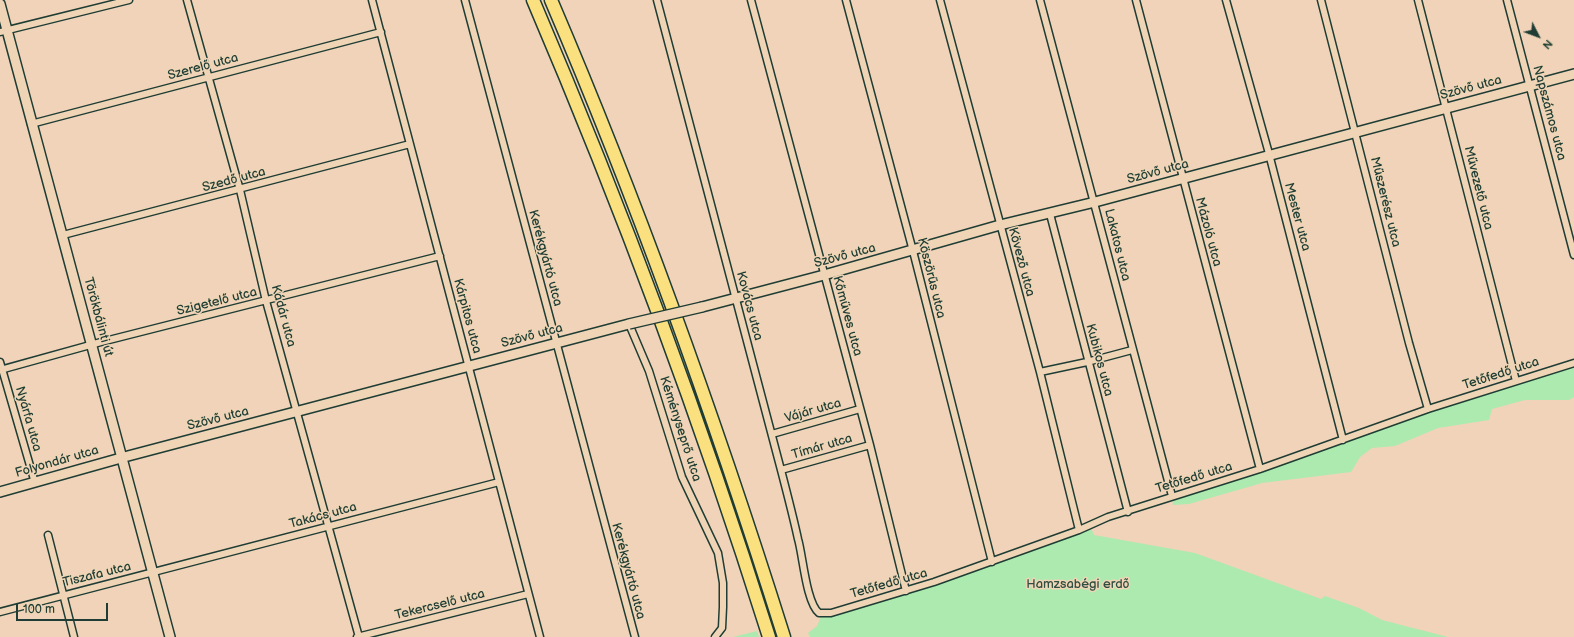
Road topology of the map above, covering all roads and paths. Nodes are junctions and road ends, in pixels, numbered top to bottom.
1 (129, 0) edge
2 (187, 0) edge
3 (372, 0) edge
4 (465, 0) edge
5 (533, 0) edge
6 (551, 0) edge
7 (657, 0) edge
8 (751, 0) edge
9 (846, 0) edge
10 (940, 0) edge
11 (1040, 0) edge
12 (1136, 0) edge
13 (1226, 0) edge
14 (1321, 0) edge
15 (1418, 0) edge
16 (1507, 0) edge
17 (0, 4) edge
18 (4, 31) edge
19 (381, 32) junction
20 (1574, 74) edge
21 (208, 77) junction
22 (1530, 86) junction
23 (1447, 108) junction
24 (31, 124) junction
25 (1356, 132) junction
26 (410, 144) junction
27 (1269, 155) junction
28 (1183, 179) junction
29 (240, 190) junction
30 (1095, 202) junction
31 (1050, 214) junction
32 (1000, 225) junction
33 (63, 235) junction
34 (913, 251) junction
35 (1574, 255) edge
36 (440, 256) junction
37 (824, 275) junction
38 (735, 299) junction
39 (266, 301) junction
40 (629, 324) junction
41 (557, 343) junction
42 (91, 345) junction
43 (1132, 350) junction
44 (0, 362) edge
45 (1087, 362) junction
46 (1574, 362) edge
47 (469, 366) junction
48 (1, 370) edge
49 (1040, 372) junction
50 (1516, 381) junction
51 (860, 409) junction
52 (1428, 409) junction
53 (298, 412) junction
54 (772, 434) junction
55 (1343, 440) junction
56 (870, 445) junction
57 (122, 458) junction
58 (1260, 469) junction
59 (781, 470) junction
60 (499, 482) junction
61 (35, 483) junction
62 (0, 492) edge
63 (1172, 496) junction
64 (1128, 512) junction
65 (328, 526) junction
66 (1078, 530) junction
67 (48, 535) dead end
68 (992, 562) junction
69 (153, 573) junction
70 (906, 591) junction
71 (528, 594) junction
72 (63, 595) junction
73 (0, 612) edge
74 (822, 614) joint
75 (718, 635) edge
76 (74, 637) edge
77 (170, 637) edge
78 (358, 637) edge
79 (540, 637) edge
80 (634, 637) edge
81 (769, 637) edge
82 (784, 637) edge

1 - 18 street
2 - 21 street, Kádár utca
3 - 19 street, Kárpitos utca
4 - 41 street, Kerékgyártó utca
5 - 81 highway
6 - 82 highway
7 - 38 street, Kovács utca
8 - 37 street, Kőműves utca
9 - 34 street, Köszörűs utca
10 - 32 street, Kövező utca
11 - 30 street, Lakatos utca
12 - 28 street, Mázoló utca
13 - 27 street, Mester utca
14 - 25 street, Műszerész utca
15 - 23 street, Művezető utca
16 - 22 street, Napszámos utca
17 - 18 street, Törökbálinti út
18 - 24 street, Törökbálinti út
19 - 21 street, Szerelő utca
19 - 26 street, Kárpitos utca
20 - 22 street, Szövő utca
21 - 24 street, Szerelő utca
21 - 29 street, Kádár utca
22 - 23 street, Szövő utca
22 - 35 street, Napszámos utca
23 - 25 street, Szövő utca
23 - 50 street, Művezető utca
24 - 33 street, Törökbálinti út
25 - 27 street, Szövő utca
25 - 52 street, Műszerész utca
26 - 29 street, Szedő utca
26 - 36 street, Kárpitos utca
27 - 28 street, Szövő utca
27 - 55 street, Mester utca
28 - 30 street, Szövő utca
28 - 58 street, Mázoló utca
29 - 33 street, Szedő utca
29 - 39 street, Kádár utca
30 - 31 street, Szövő utca
30 - 43 street, Lakatos utca
31 - 32 street, Szövő utca
31 - 45 street, Kubikos utca
32 - 34 street, Szövő utca
32 - 49 street, Kövező utca
33 - 42 street, Törökbálinti út
34 - 37 street, Szövő utca
34 - 68 street, Köszörűs utca
36 - 39 street, Szigetelő utca
36 - 47 street, Kárpitos utca
37 - 38 street, Szövő utca
37 - 51 street, Kőműves utca
38 - 40 street, Szövő utca, bridge
38 - 54 street, Kovács utca
39 - 42 street, Szigetelő utca
39 - 53 street, Kádár utca
40 - 41 street, Szövő utca
40 - 75 street, Kéményseprő utca
41 - 47 street, Szövő utca
41 - 80 street, Kerékgyártó utca
42 - 48 street, Szigetelő utca
42 - 57 street, Törökbálinti út
43 - 45 street
43 - 63 street, Lakatos utca
44 - 48 street, Nyárfa utca
45 - 49 street
45 - 64 street, Kubikos utca
46 - 50 street, Tetőfedő utca
47 - 53 street, Szövő utca
47 - 60 street, Kárpitos utca
48 - 61 street, Nyárfa utca
49 - 66 street, Kövező utca
50 - 52 street, Tetőfedő utca
51 - 54 street, Vájár utca
51 - 56 street, Kőműves utca
52 - 55 street, Tetőfedő utca
53 - 57 street, Szövő utca
53 - 65 street, Kádár utca
54 - 59 street, Kovács utca
55 - 58 street, Tetőfedő utca
56 - 59 street, Tímár utca
56 - 70 street, Kőműves utca
57 - 61 street, Folyondár utca
57 - 69 street, Törökbálinti út
58 - 63 street, Tetőfedő utca
59 - 74 street, Kovács utca
60 - 65 street, Takács utca
60 - 71 street, Kárpitos utca
61 - 62 street, Folyondár utca
63 - 64 street, Tetőfedő utca
64 - 66 street, Tetőfedő utca
65 - 69 street, Takács utca
65 - 78 street, Kádár utca
66 - 68 street, Tetőfedő utca
67 - 72 street
68 - 70 street, Tetőfedő utca
69 - 72 street, Tiszafa utca
69 - 77 street, Törökbálinti út
70 - 74 street, Tetőfedő utca
71 - 78 street, Tekercselő utca
71 - 79 street, Kárpitos utca
72 - 73 street, Tiszafa utca
72 - 76 street

